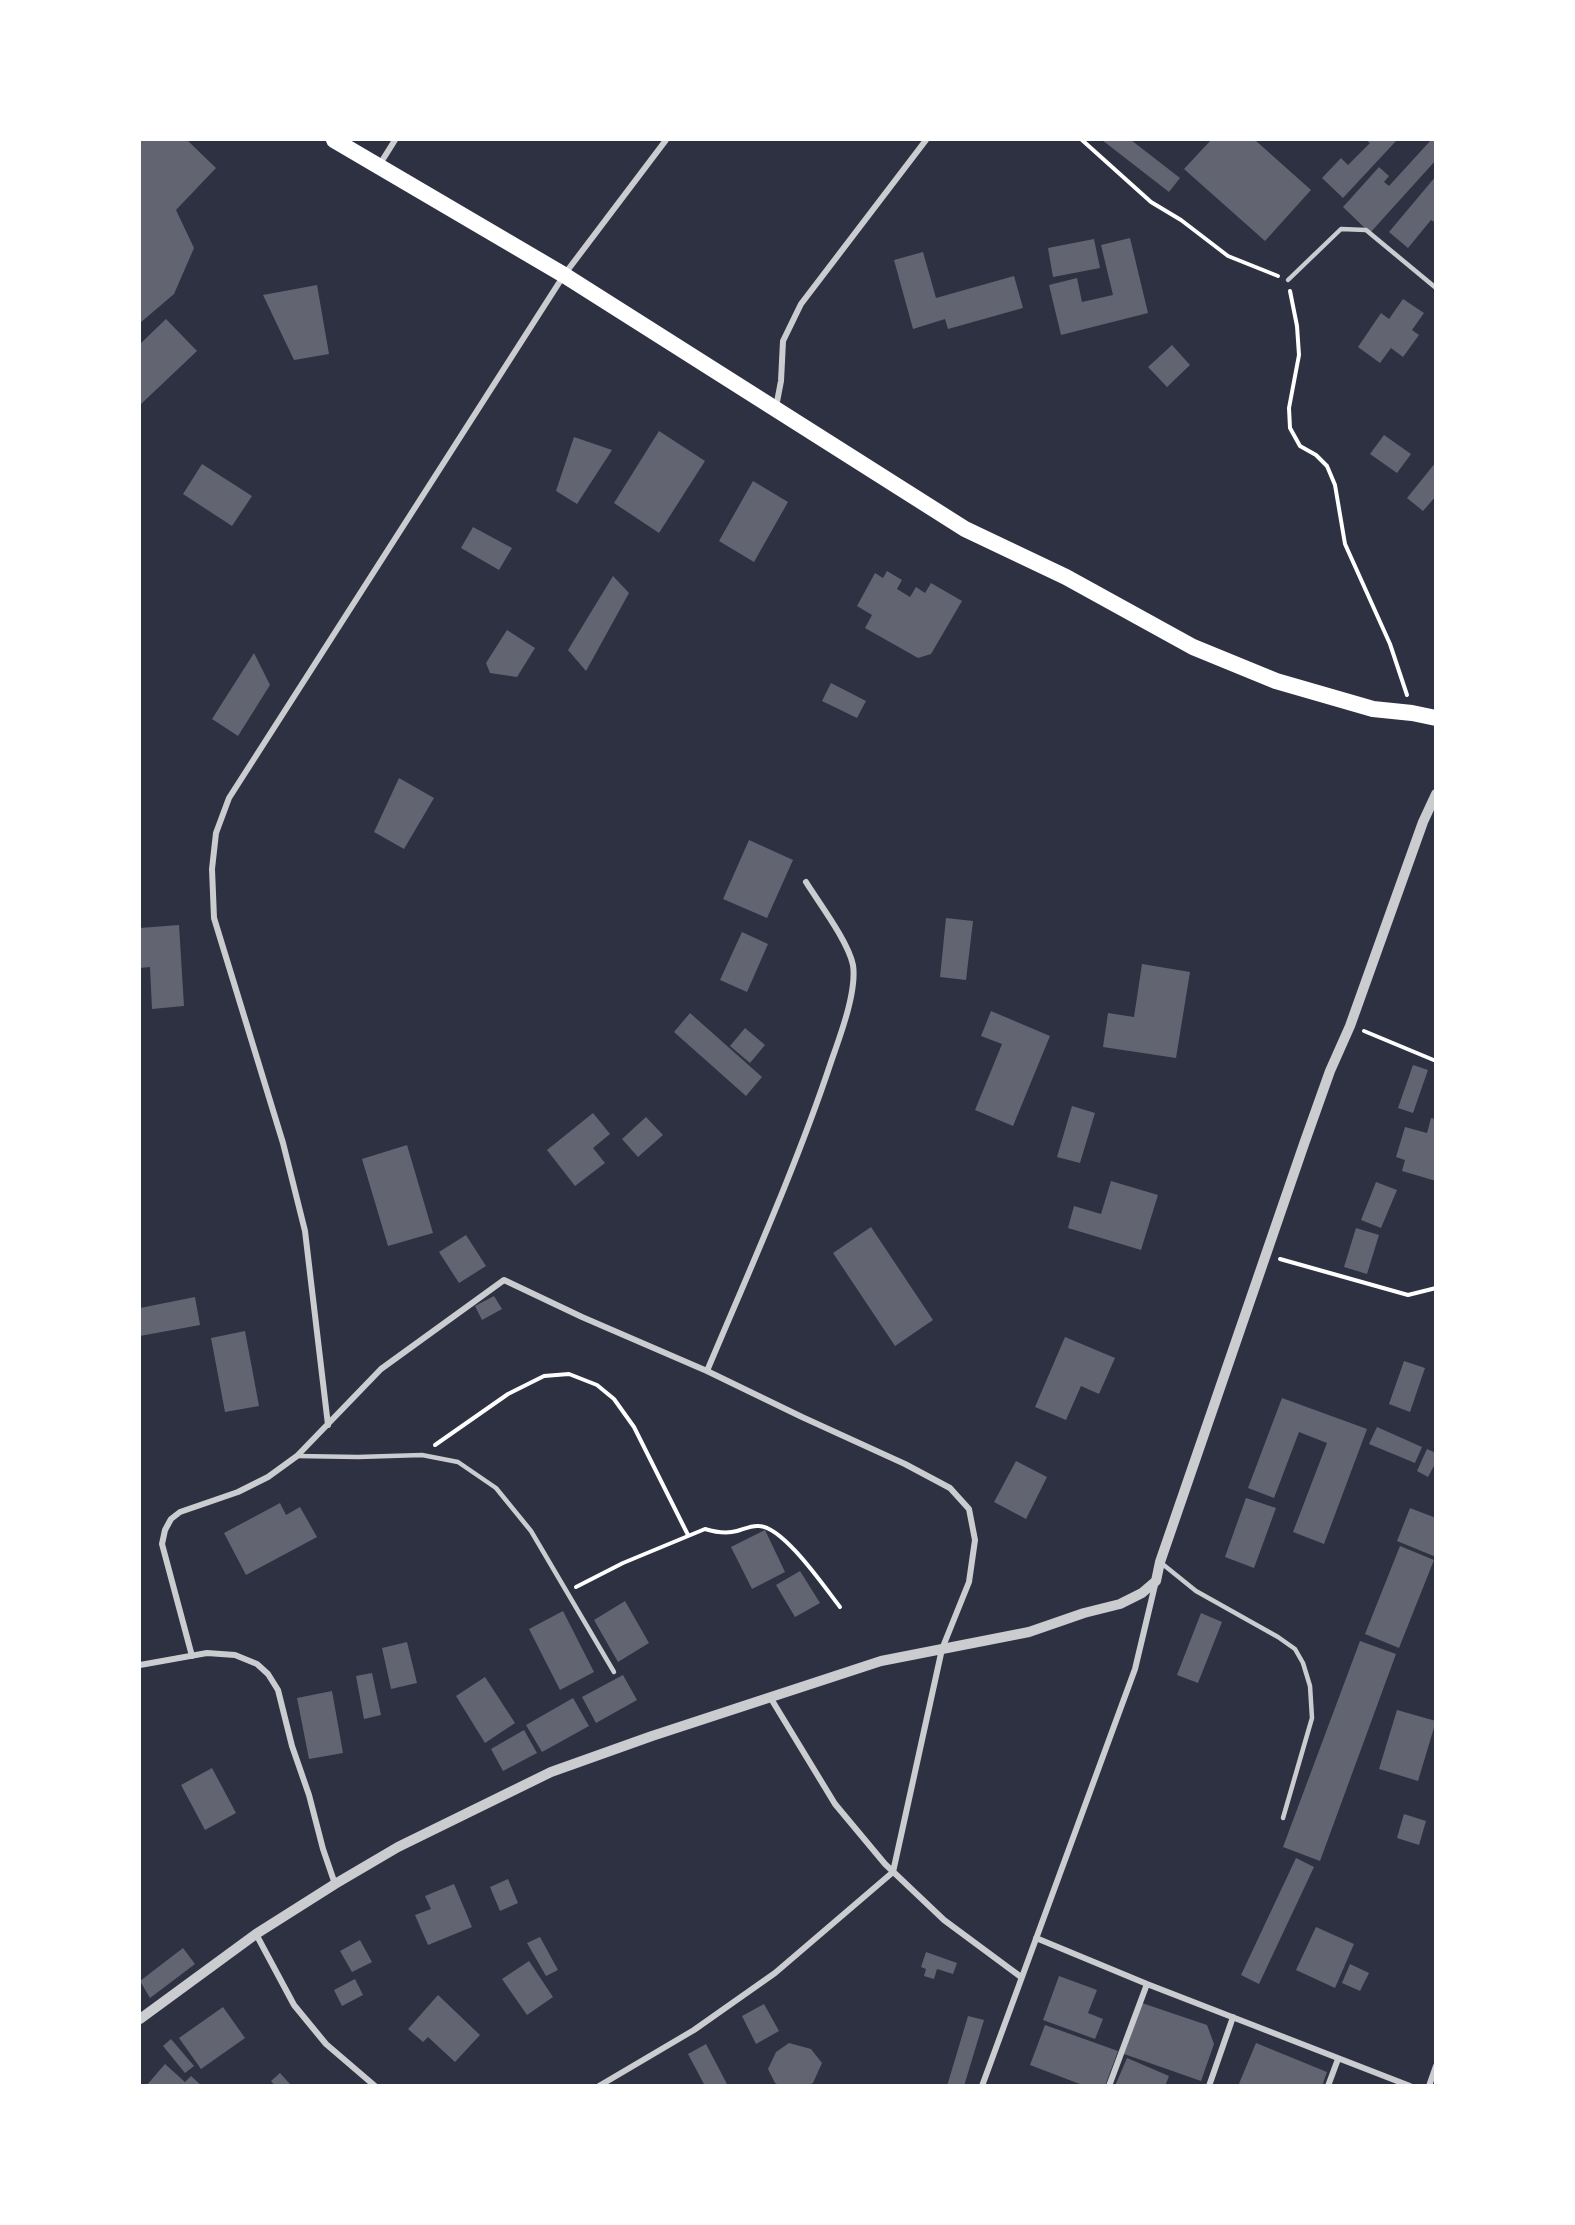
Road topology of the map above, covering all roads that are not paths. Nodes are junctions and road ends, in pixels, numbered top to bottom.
1 (334, 140) edge
2 (395, 140) edge
3 (666, 140) edge
4 (926, 140) edge
5 (378, 167) junction
6 (564, 275) junction
7 (1288, 280) road end
8 (1436, 288) edge
9 (776, 408) junction
10 (1436, 718) edge
11 (1436, 794) edge
12 (806, 882) dead end
13 (707, 1371) junction
14 (328, 1425) junction
15 (297, 1456) junction
16 (1160, 1562) junction
17 (1156, 1581) junction
18 (942, 1649) junction
19 (192, 1656) junction
20 (140, 1665) edge
21 (614, 1672) dead end
22 (770, 1697) junction
23 (1283, 1818) dead end
24 (893, 1872) junction
25 (335, 1884) junction
26 (256, 1934) junction
27 (1036, 1938) junction
28 (1021, 1977) junction
29 (1147, 1984) junction
30 (1233, 2017) junction
31 (140, 2019) edge
32 (1338, 2059) junction
33 (1436, 2066) edge
34 (375, 2085) edge
35 (599, 2085) edge
36 (982, 2085) edge
37 (1109, 2085) edge
38 (1209, 2085) edge
39 (1328, 2085) edge
40 (1410, 2085) edge
41 (1429, 2085) edge

1 - 5 highway
2 - 5 street
3 - 6 street
4 - 9 street
5 - 6 highway
6 - 9 highway
6 - 14 street
7 - 8 lane
9 - 10 highway
11 - 16 street
12 - 13 street
13 - 14 street
13 - 18 street
14 - 15 street
15 - 19 street
15 - 21 lane
16 - 17 street
16 - 23 lane
17 - 18 street
17 - 27 street
18 - 22 street
18 - 24 street
19 - 20 street
19 - 25 street
22 - 24 street
22 - 25 street
24 - 28 street
24 - 35 street
25 - 26 street
26 - 31 street
26 - 34 street
27 - 28 street
27 - 29 street
28 - 36 street
29 - 30 street
29 - 37 street
30 - 32 street
30 - 38 street
32 - 39 street
32 - 40 street
33 - 41 street

